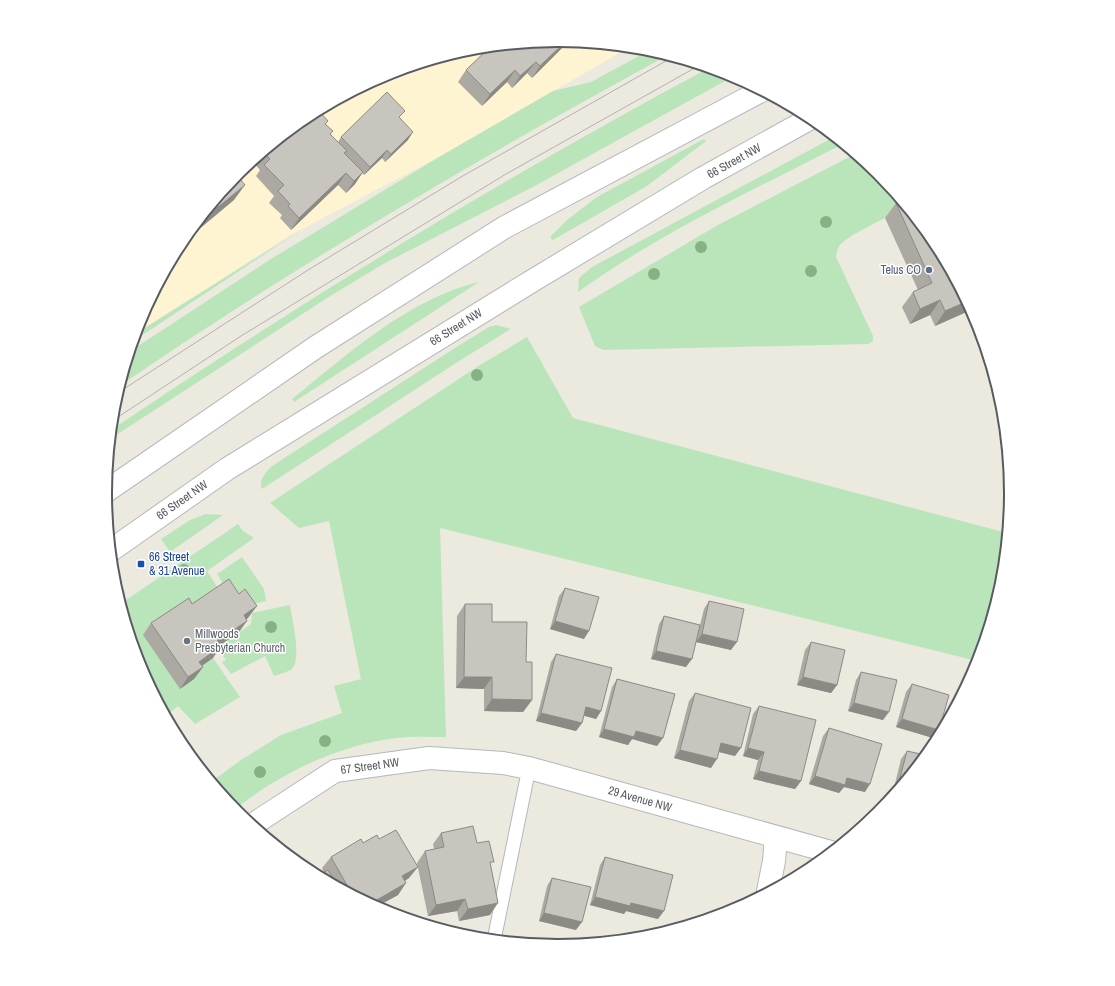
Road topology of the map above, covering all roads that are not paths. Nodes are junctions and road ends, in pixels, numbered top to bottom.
1 (756, 94) edge
2 (804, 122) edge
3 (116, 478) edge
4 (115, 548) edge
5 (503, 763) joint
6 (529, 768) junction
7 (257, 822) edge
8 (776, 837) junction
9 (824, 850) edge
10 (769, 885) edge
11 (497, 935) edge

1 - 3 main road
2 - 4 main road, 66 Street NW
5 - 6 main road, 29 Avenue NW
5 - 7 main road, 67 Street NW
6 - 8 main road, 29 Avenue NW
6 - 11 lane
8 - 9 main road, 29 Avenue NW
8 - 10 main road

